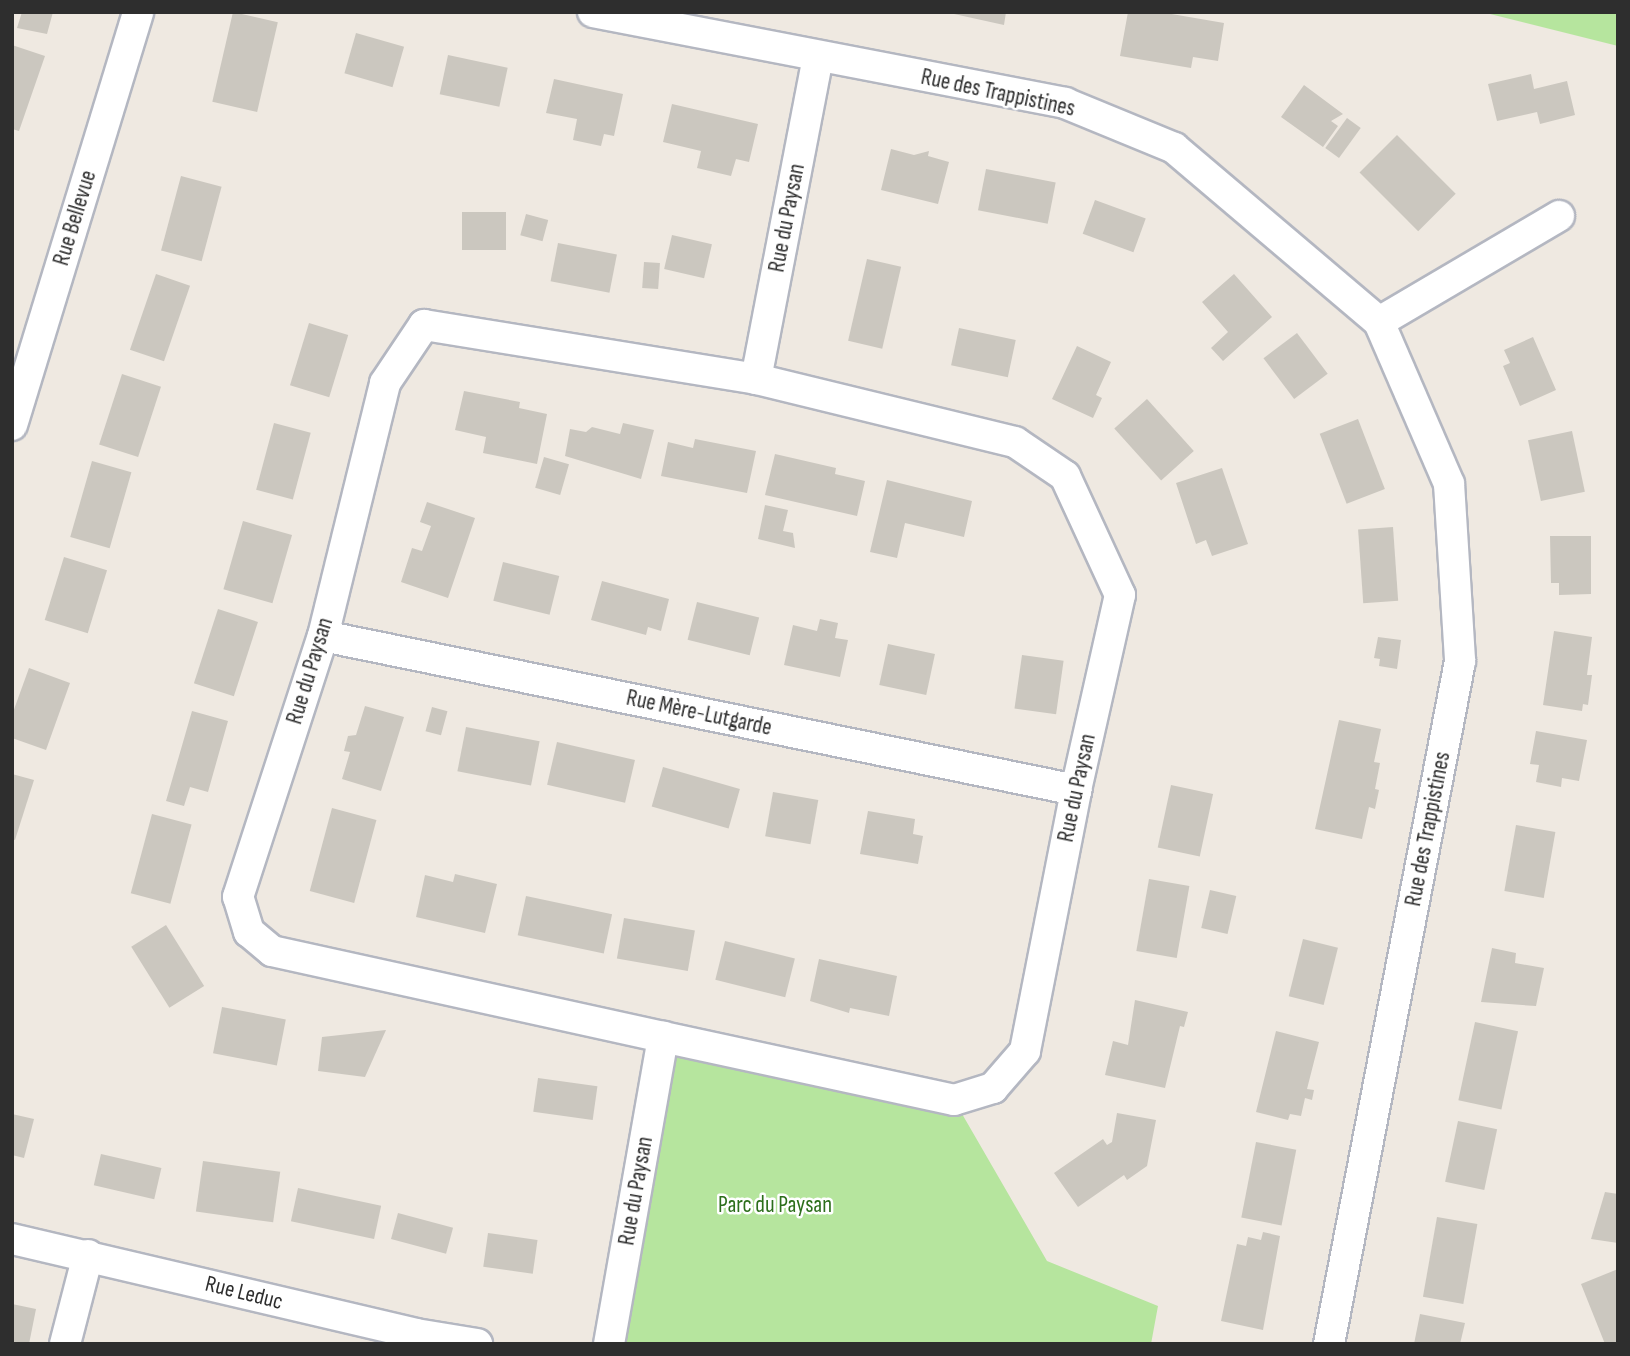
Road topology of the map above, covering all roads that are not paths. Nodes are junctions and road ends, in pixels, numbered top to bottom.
1 (138, 12) edge
2 (593, 12) edge
3 (818, 58) junction
4 (1559, 216) dead end
5 (1379, 323) junction
6 (756, 379) junction
7 (12, 425) edge
8 (323, 636) junction
9 (1076, 790) junction
10 (663, 1037) junction
11 (12, 1239) edge
12 (88, 1255) junction
13 (415, 1339) edge
14 (65, 1344) edge
15 (477, 1344) edge
16 (609, 1344) edge
17 (1329, 1344) edge

1 - 7 street, Rue Bellevue
2 - 3 street, Rue des Trappistines
3 - 5 street, Rue des Trappistines
3 - 6 street, Rue du Paysan
4 - 5 street
5 - 17 street, Rue des Trappistines
6 - 8 street, Rue du Paysan
6 - 9 street, Rue du Paysan
8 - 9 street, Rue Mère-Lutgarde
8 - 10 street, Rue du Paysan
9 - 10 street, Rue du Paysan
10 - 16 street, Rue du Paysan
11 - 12 street, Rue Leduc
12 - 13 street, Rue Leduc
12 - 14 street
13 - 15 street, Rue Leduc

